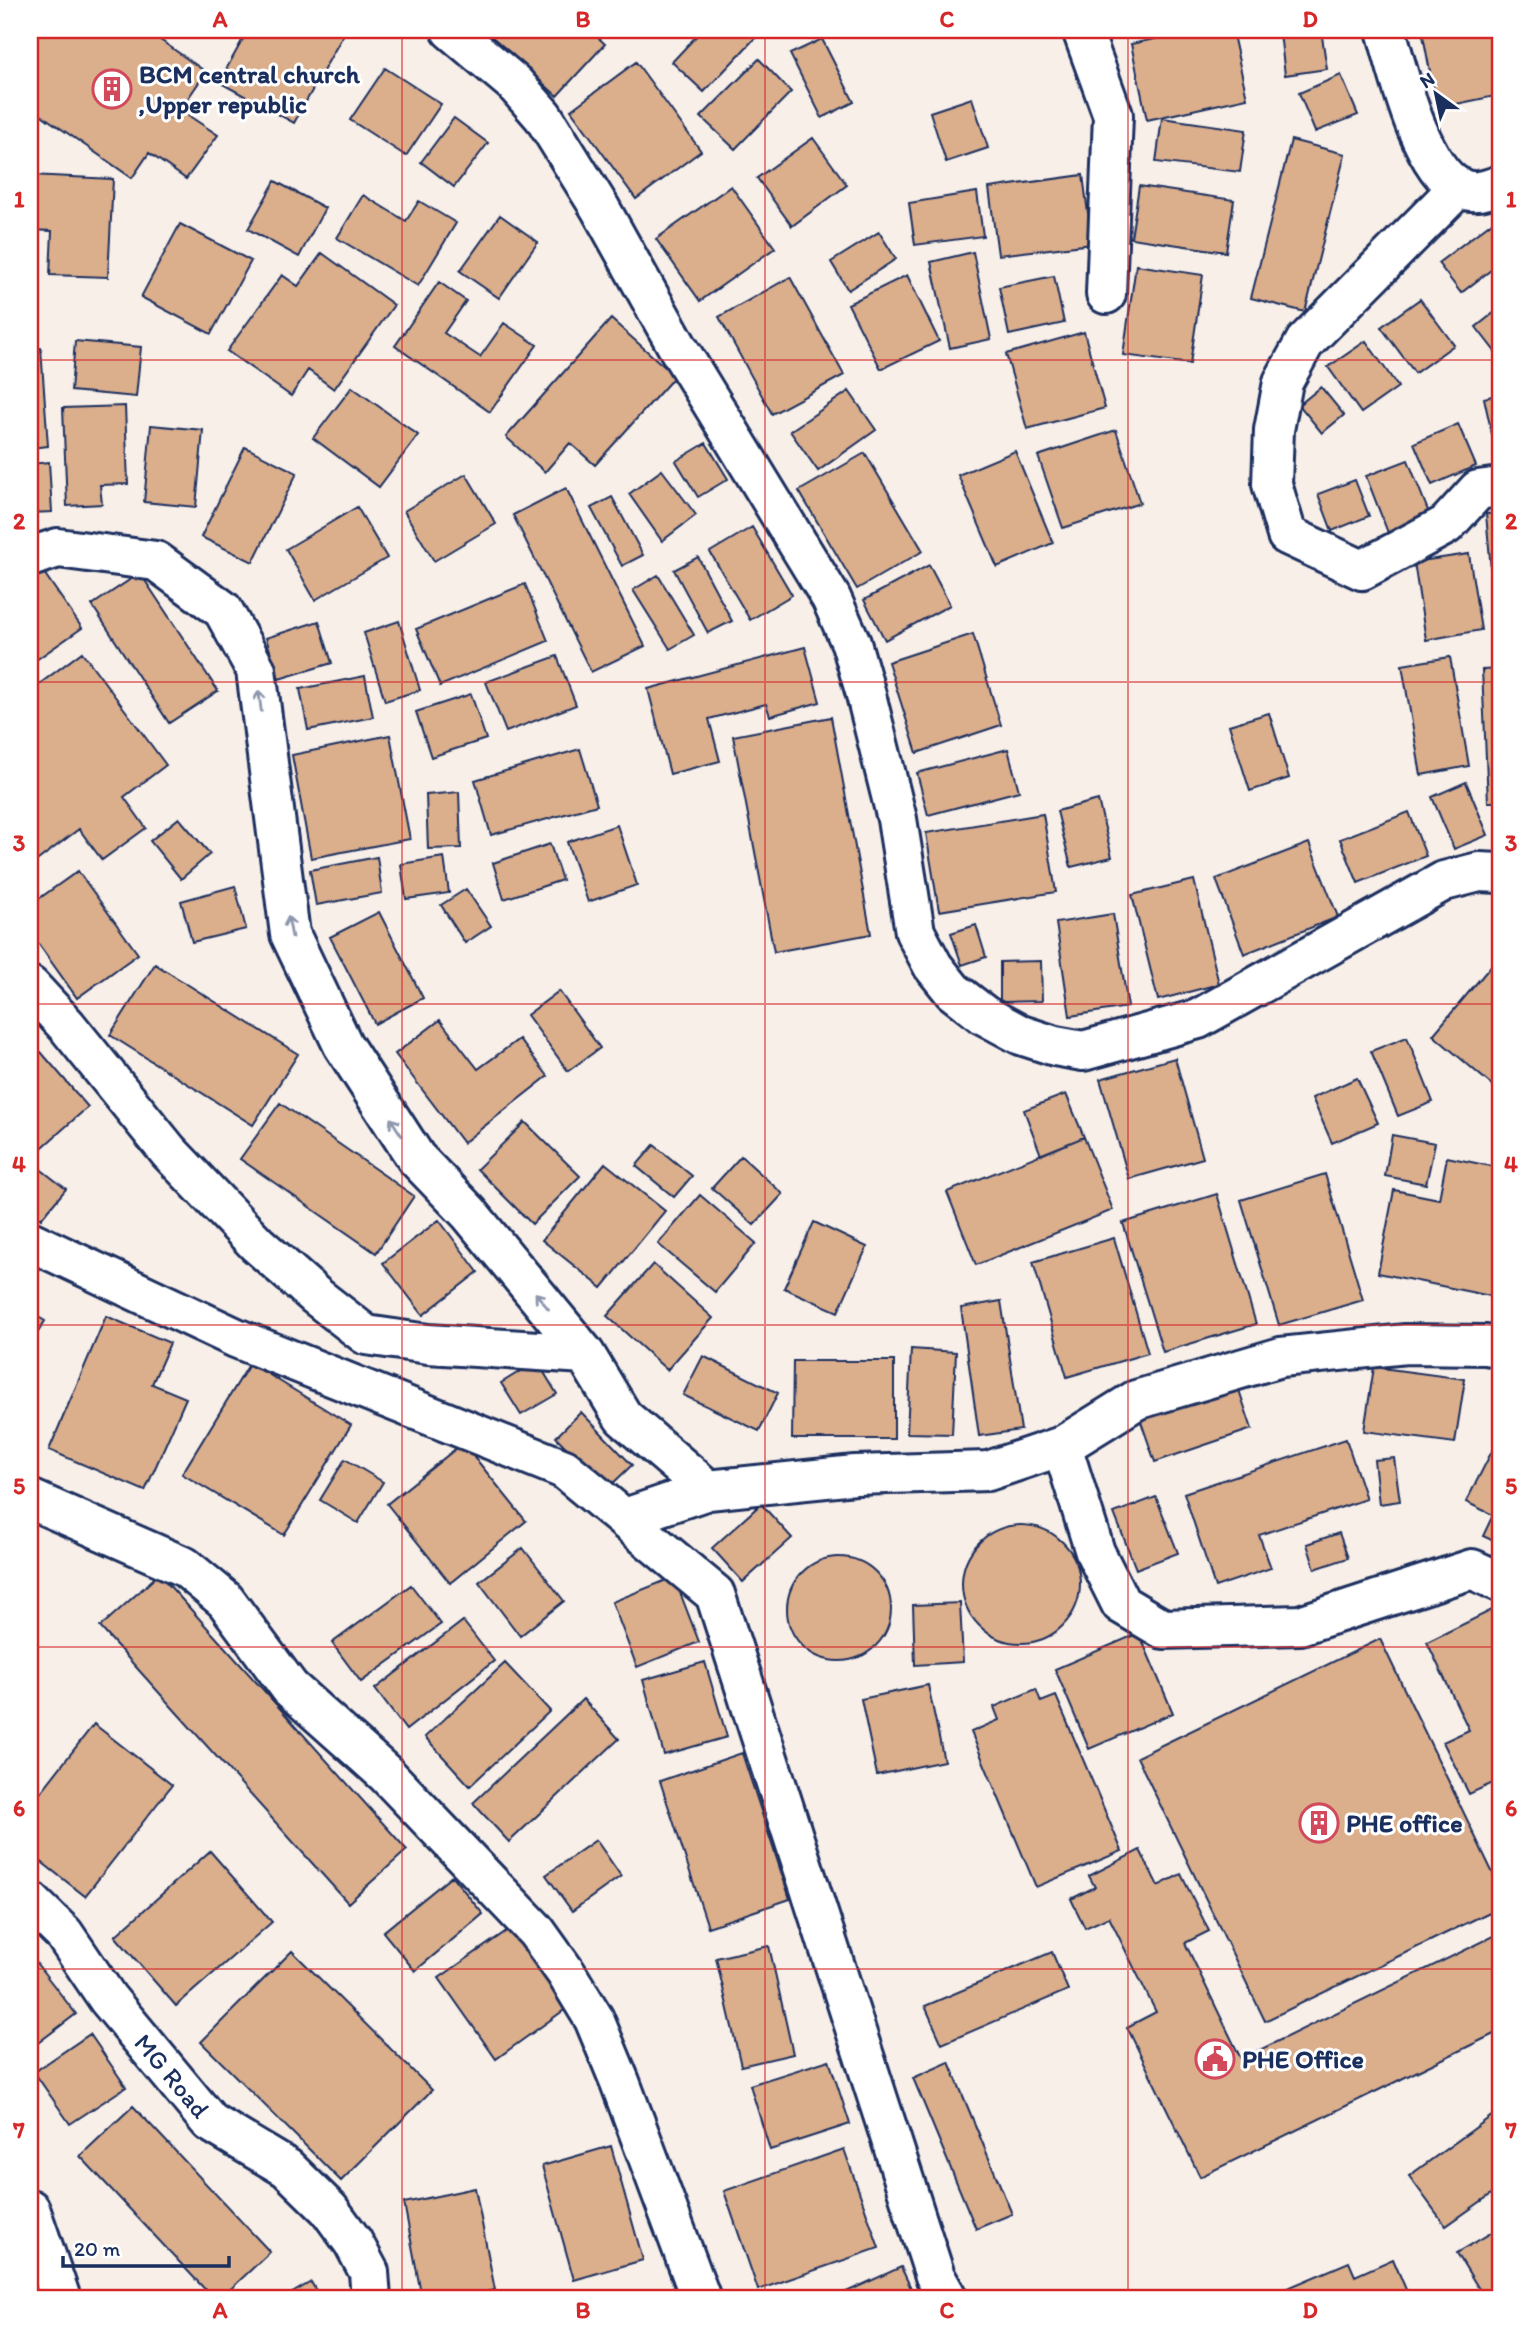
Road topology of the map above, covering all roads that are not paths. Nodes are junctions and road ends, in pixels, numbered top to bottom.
1 (450, 30) edge
2 (1082, 30) edge
3 (1386, 30) edge
4 (1500, 185) edge
5 (1459, 187) junction
6 (1106, 294) dead end
7 (1500, 487) edge
8 (30, 557) edge
9 (1500, 873) edge
10 (30, 986) edge
11 (30, 1241) edge
12 (1500, 1348) edge
13 (585, 1354) junction
14 (1062, 1446) junction
15 (708, 1490) junction
16 (30, 1499) edge
17 (625, 1518) junction
18 (1500, 1582) edge
19 (30, 1901) edge
20 (30, 2208) edge
21 (61, 2299) edge
22 (370, 2299) edge
23 (701, 2299) edge
24 (948, 2299) edge

1 - 9 street
2 - 6 street
3 - 5 street
4 - 5 street
5 - 7 street
13 -> 8 street
10 - 13 street
11 - 17 street
12 - 14 street
13 - 15 street
14 - 15 street
14 - 18 street
15 - 17 street
16 - 23 street
17 - 24 street
19 - 22 street, MG Road
20 - 21 street

